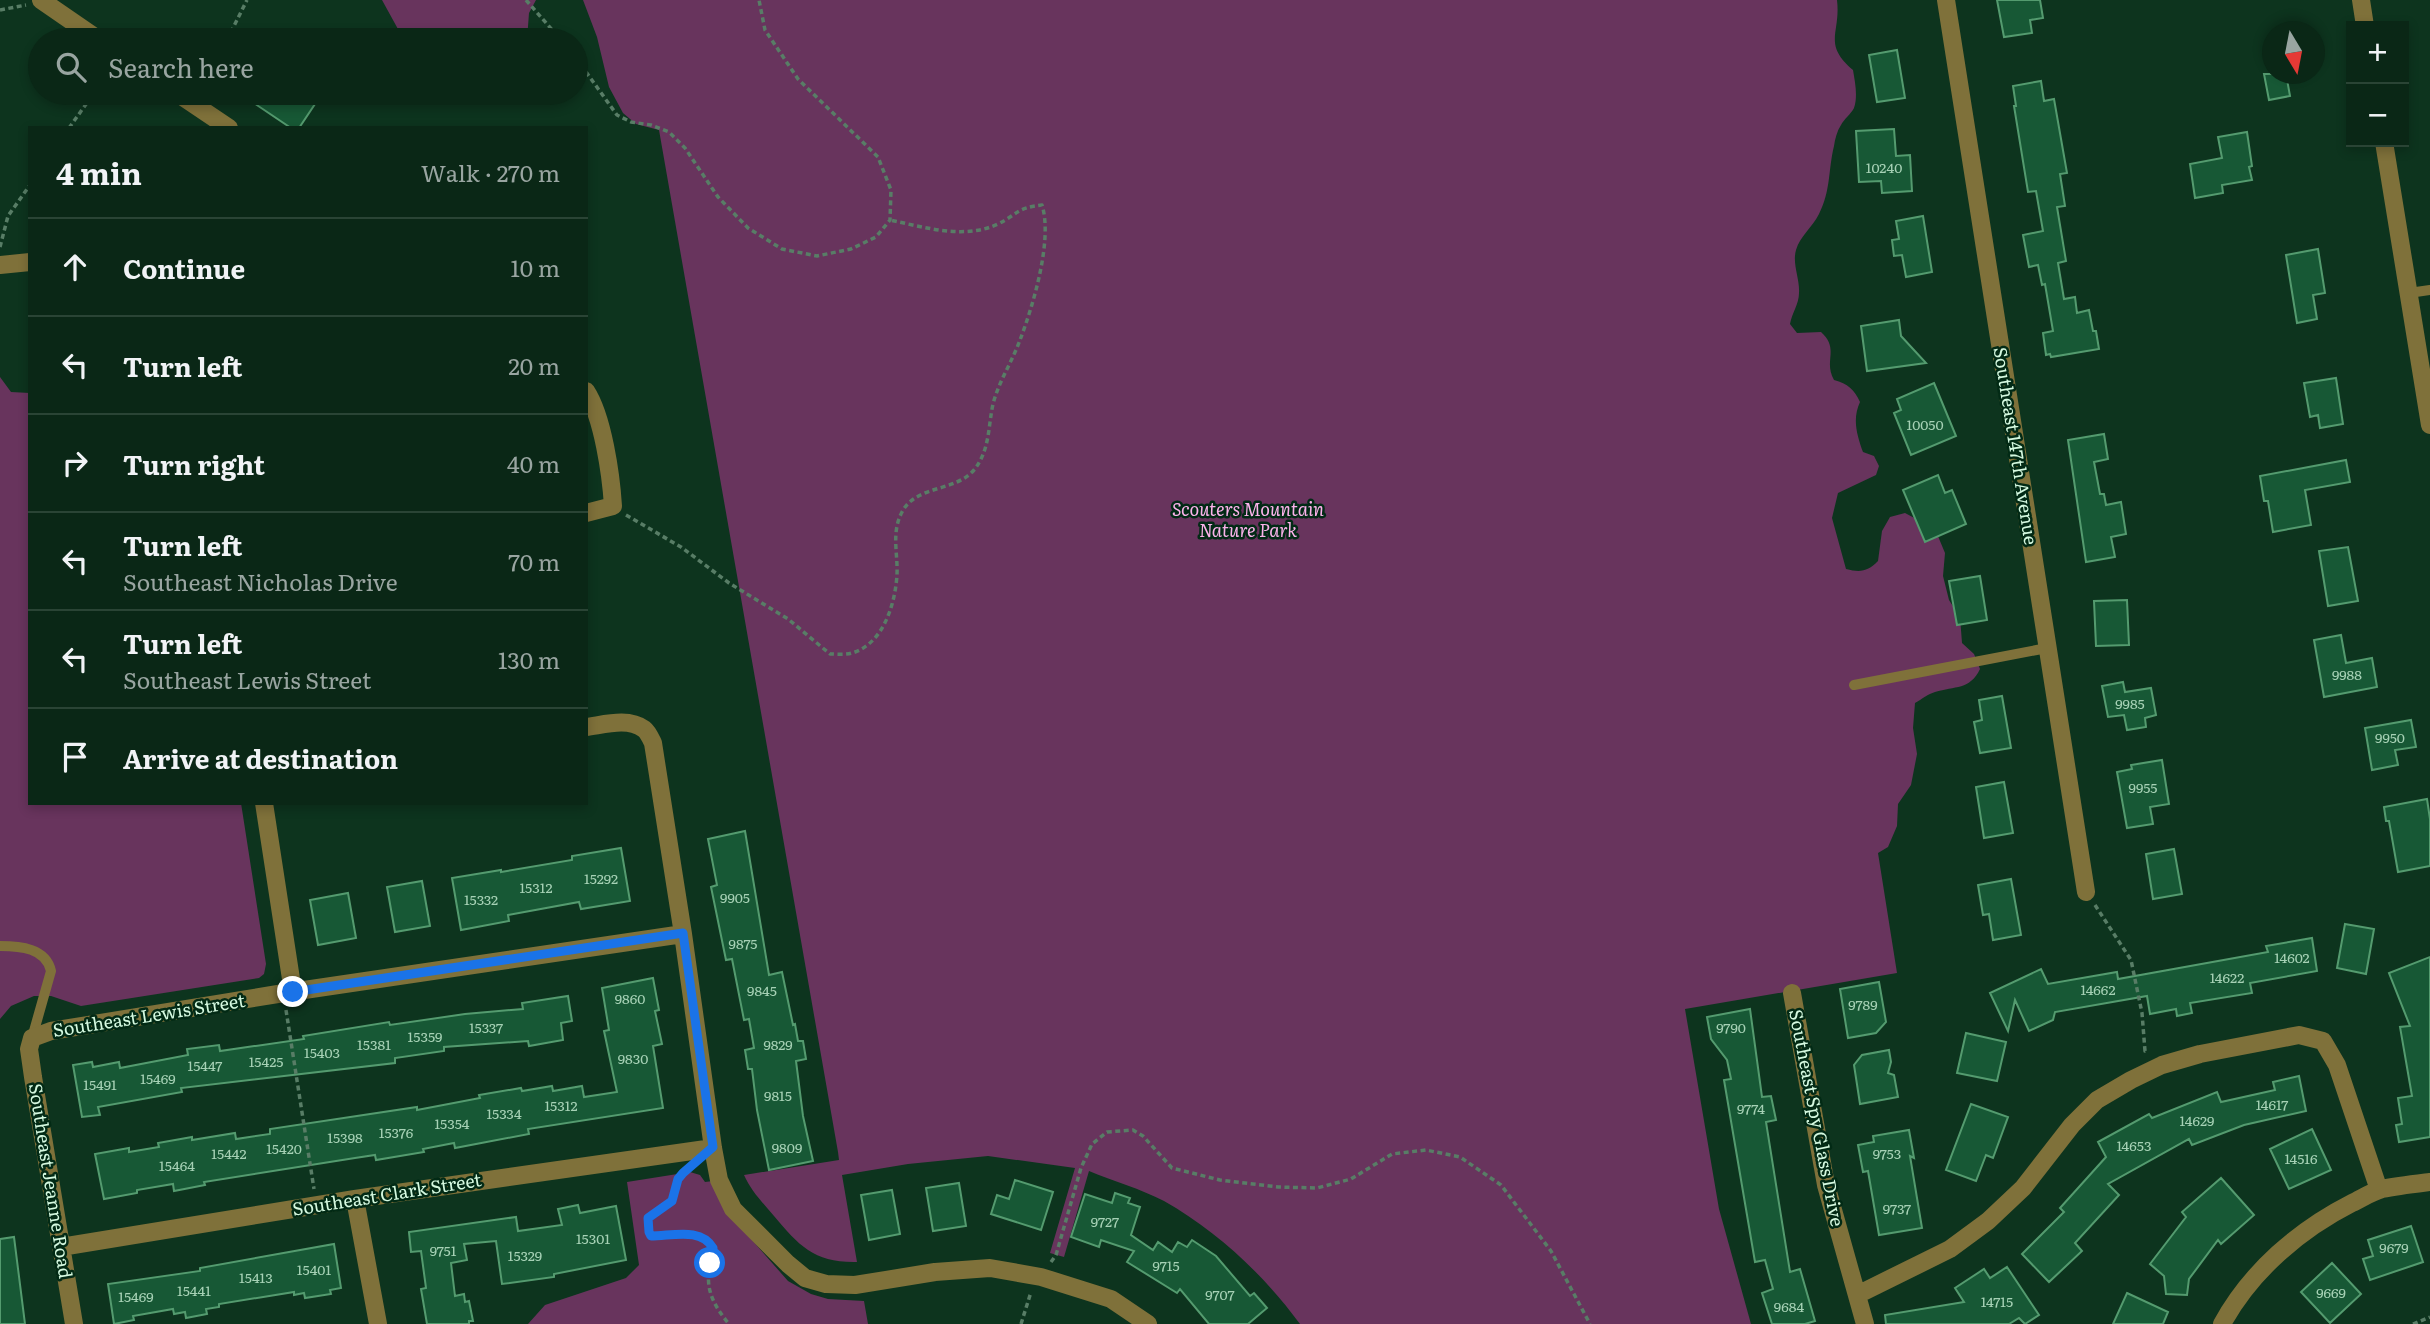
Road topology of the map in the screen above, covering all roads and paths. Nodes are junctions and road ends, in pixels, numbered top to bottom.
1 (247, 0) edge
2 (526, 0) edge
3 (759, 0) edge
4 (1946, 0) edge
5 (2361, 0) edge
6 (41, 1) edge
7 (0, 10) edge
8 (2364, 21) edge
9 (81, 28) edge
10 (233, 28) edge
11 (550, 28) edge
12 (588, 75) edge
13 (85, 105) edge
14 (195, 105) edge
15 (70, 126) edge
16 (226, 126) edge
17 (2385, 147) edge
18 (28, 188) edge
19 (890, 220) junction
20 (0, 247) edge
21 (28, 262) edge
22 (0, 265) edge
23 (2430, 290) edge
24 (2409, 293) junction
25 (588, 396) edge
26 (2430, 425) edge
27 (612, 506) junction
28 (588, 512) edge
29 (2047, 648) junction
30 (1854, 685) dead end
31 (588, 727) edge
32 (264, 805) edge
33 (2086, 892) joint
34 (683, 933) junction
35 (0, 946) edge
36 (288, 993) junction
37 (1792, 993) dead end
38 (32, 1038) junction
39 (2162, 1065) junction
40 (713, 1147) junction
41 (2430, 1182) edge
42 (2379, 1190) junction
43 (355, 1199) junction
44 (316, 1205) junction
45 (61, 1247) junction
46 (1056, 1255) dead end
47 (1041, 1277) junction
48 (1857, 1295) junction
49 (2430, 1317) edge
50 (74, 1324) edge
51 (378, 1324) edge
52 (729, 1324) edge
53 (1021, 1324) edge
54 (1149, 1324) edge
55 (1590, 1324) edge
56 (1865, 1324) edge
57 (2222, 1324) edge
58 (2413, 1324) edge

1 - 10 path
2 - 11 path
3 - 19 path
4 - 29 street, Southeast 147th Avenue
5 - 8 street
6 - 7 path
6 - 9 street
12 - 19 path
13 - 15 path
14 - 16 street
17 - 24 street
18 - 20 path
19 - 27 path
21 - 22 street
23 - 24 lane
24 - 26 street
25 - 27 street
27 - 28 street
29 - 30 lane
29 - 33 street, Southeast 147th Avenue
31 - 34 street
32 - 36 street
33 - 39 path
34 - 36 street, Southeast Lewis Street
34 - 40 street
35 - 38 lane
36 - 38 street, Southeast Lewis Street
36 - 44 path
37 - 48 street, Southeast Spy Glass Drive
38 - 45 street, Southeast Jeanne Road
39 - 42 street
39 - 48 street
40 - 43 street, Southeast Clark Street
40 - 47 street
40 - 52 path
41 - 42 street
42 - 57 street
43 - 44 street, Southeast Clark Street
43 - 51 street
44 - 45 street, Southeast Clark Street
45 - 50 street, Southeast Jeanne Road
46 - 55 path
47 - 53 path
47 - 54 street
48 - 56 street, Southeast Spy Glass Drive
49 - 58 path

